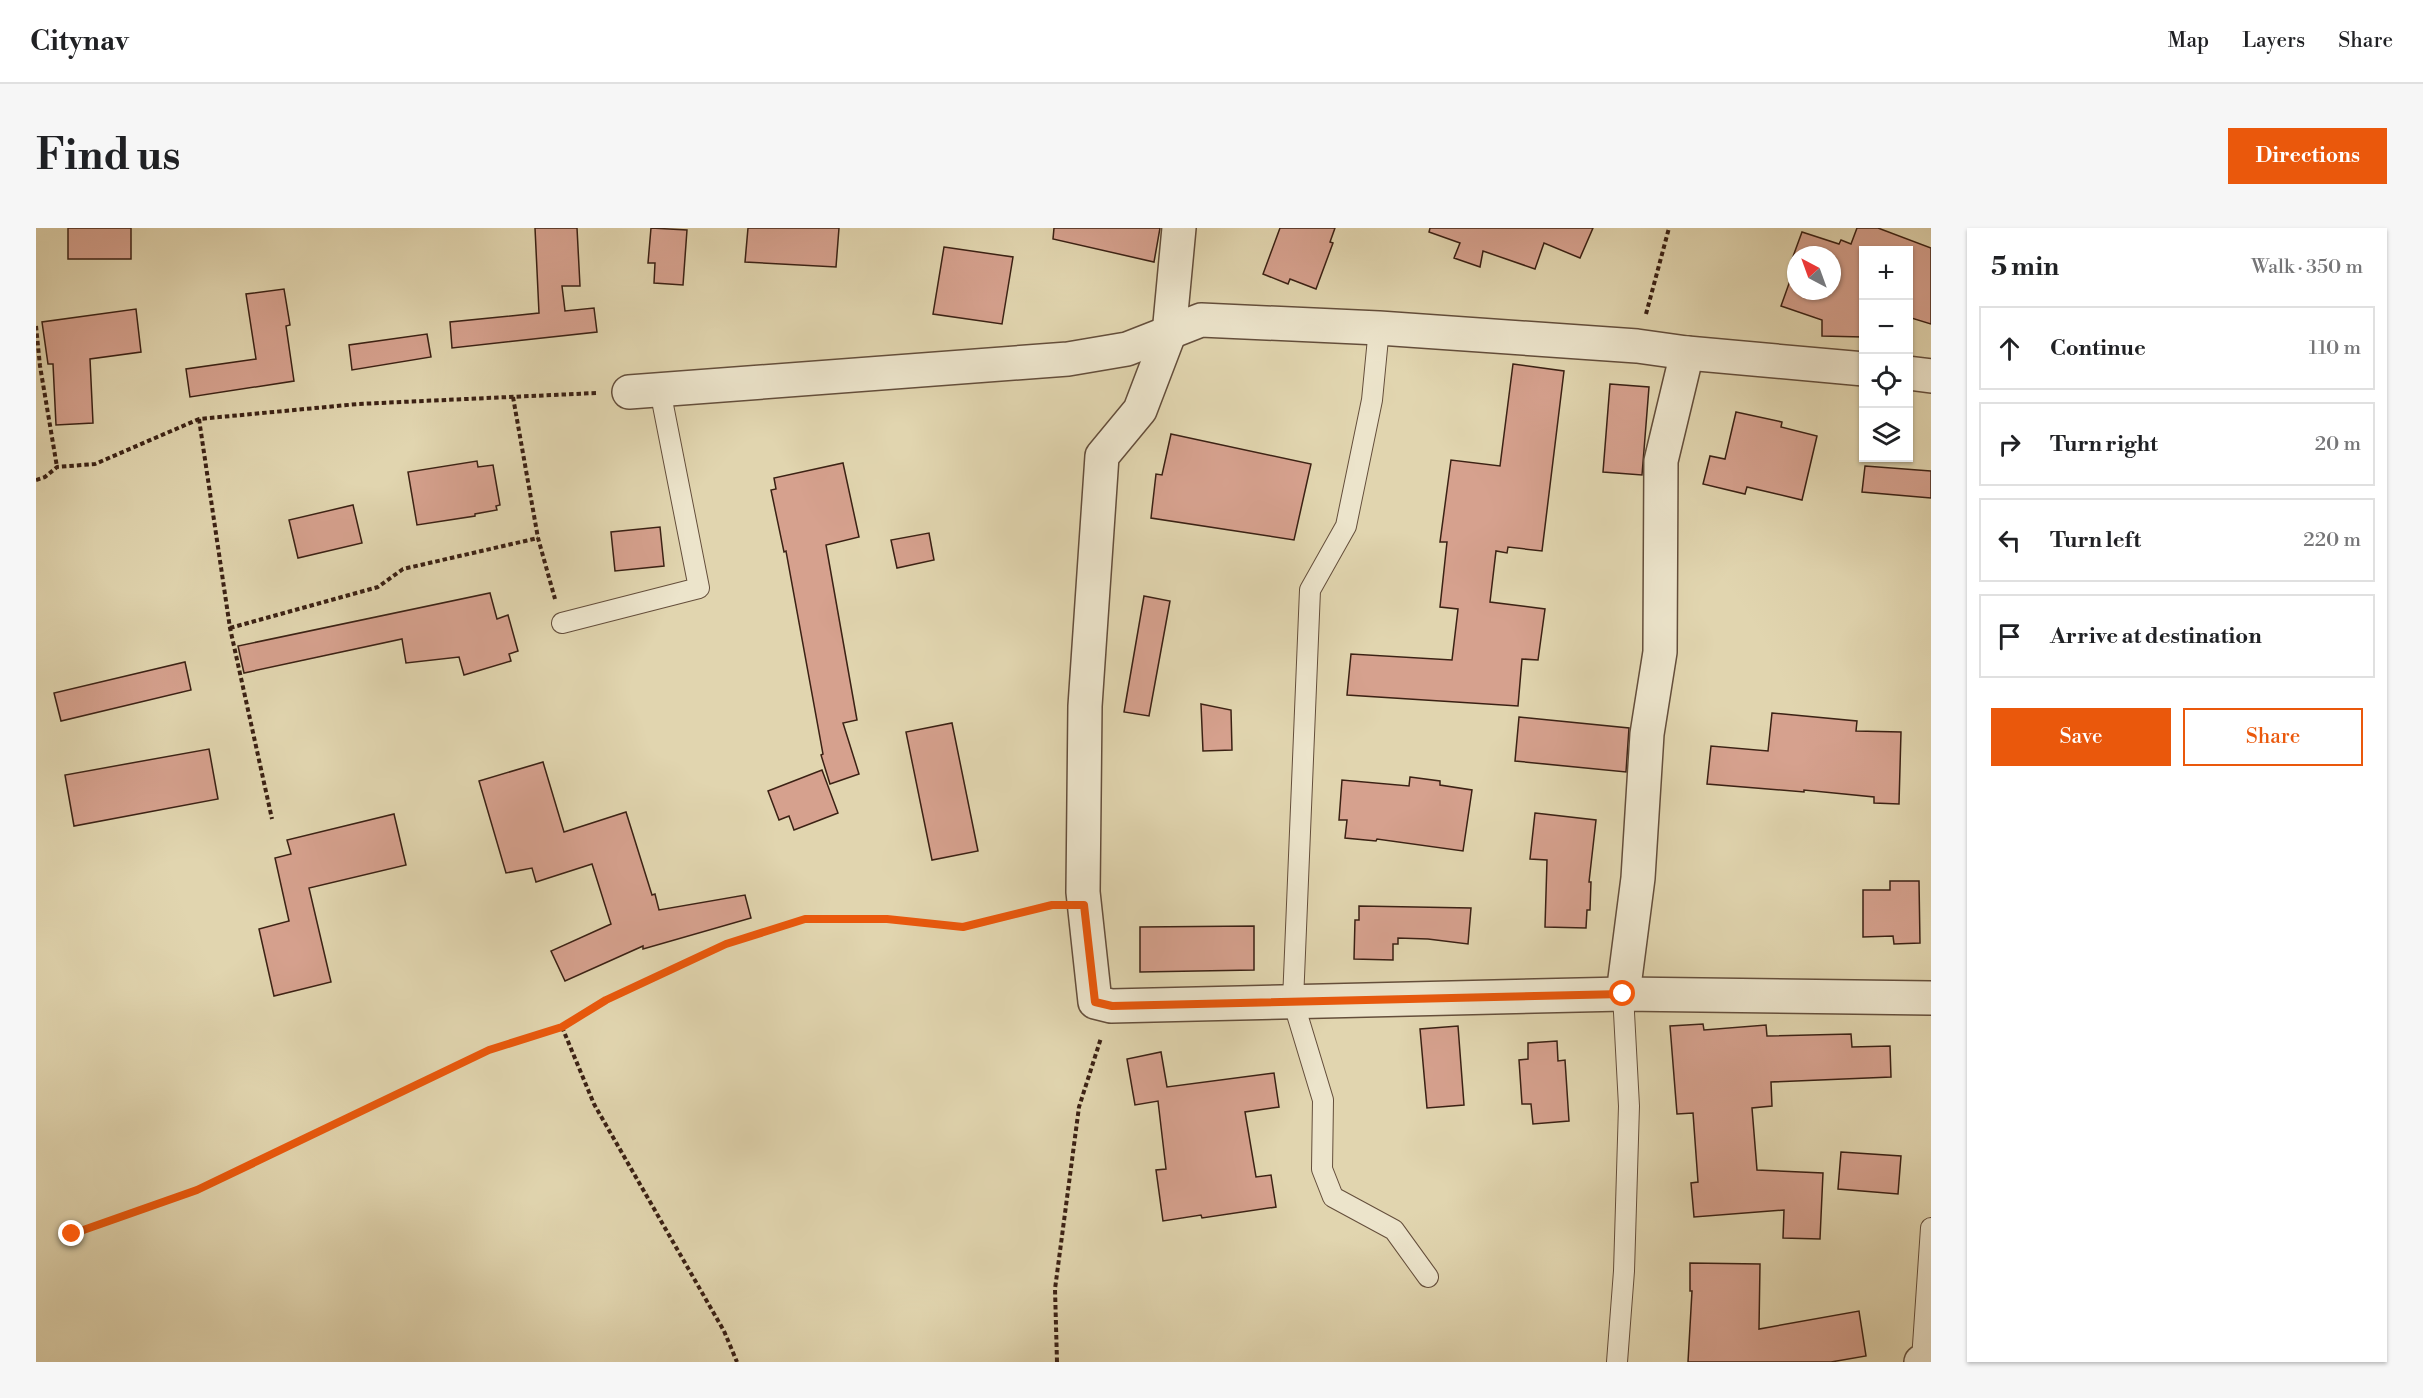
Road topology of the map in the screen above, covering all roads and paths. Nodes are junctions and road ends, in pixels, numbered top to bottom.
1 (1179, 228) edge
2 (1670, 228) edge
3 (36, 326) edge
4 (1379, 328) junction
5 (1169, 334) junction
6 (1637, 346) junction
7 (1687, 353) junction
8 (1859, 369) edge
9 (1913, 374) edge
10 (1931, 376) edge
11 (644, 391) junction
12 (513, 397) junction
13 (199, 419) junction
14 (57, 467) junction
15 (36, 480) edge
16 (538, 538) junction
17 (562, 623) joint
18 (230, 628) junction
19 (272, 819) dead end
20 (1084, 905) junction
21 (1623, 994) junction
22 (1931, 998) edge
23 (1293, 1001) junction
24 (1112, 1006) junction
25 (562, 1027) junction
26 (1931, 1228) edge
27 (72, 1234) dead end
28 (1428, 1277) dead end
29 (1925, 1360) edge
30 (737, 1362) edge
31 (1057, 1362) edge
32 (1617, 1362) edge

1 - 5 street
2 - 6 path
3 - 14 path
4 - 5 street
4 - 6 street
4 - 23 lane
5 - 11 street
5 - 20 street
6 - 7 street
7 - 8 street
7 - 21 street
9 - 10 street
11 - 12 path
11 - 17 lane
12 - 13 path
12 - 16 path
13 - 14 path
13 - 18 path
14 - 15 path
16 - 17 path
16 - 18 path
18 - 19 path
20 - 24 street
20 - 25 path
21 - 22 street
21 - 23 street
21 - 32 lane
23 - 24 street
23 - 28 lane
24 - 31 path
25 - 27 path
25 - 30 path
26 - 29 lane

